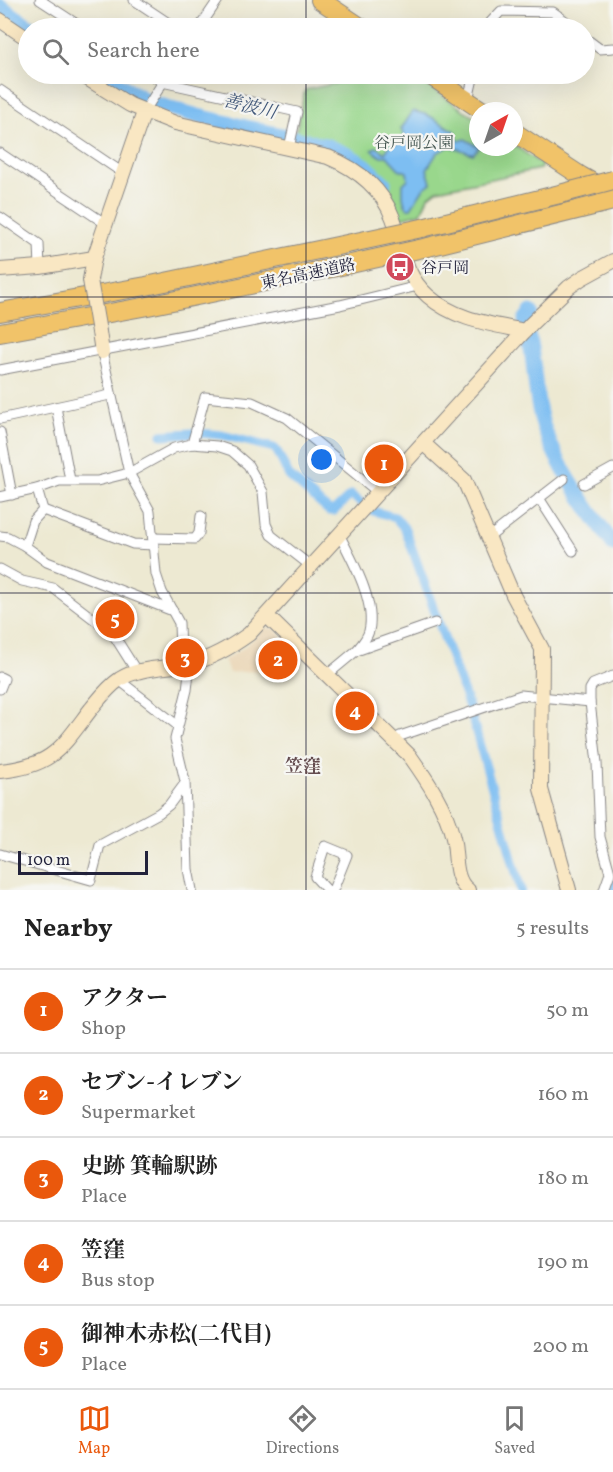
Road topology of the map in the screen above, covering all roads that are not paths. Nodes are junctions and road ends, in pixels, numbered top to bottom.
1 (40, 0) edge
2 (134, 0) edge
3 (218, 0) edge
4 (320, 0) edge
5 (500, 0) edge
6 (501, 11) junction
7 (68, 18) edge
8 (161, 18) edge
9 (206, 18) edge
10 (347, 18) edge
11 (494, 18) edge
12 (561, 18) edge
13 (0, 20) edge
14 (18, 32) edge
15 (595, 45) edge
16 (613, 48) edge
17 (95, 84) edge
18 (161, 84) edge
19 (188, 84) edge
20 (443, 84) edge
21 (472, 84) edge
22 (0, 90) edge
23 (468, 100) junction
24 (471, 102) edge
25 (144, 112) junction
26 (523, 138) edge
27 (289, 148) junction
28 (0, 153) edge
29 (123, 173) junction
30 (613, 180) edge
31 (613, 194) edge
32 (613, 201) edge
33 (0, 217) edge
34 (106, 225) junction
35 (94, 258) junction
36 (613, 261) edge
37 (40, 267) junction
38 (0, 270) edge
39 (418, 286) junction
40 (0, 312) edge
41 (525, 331) junction
42 (0, 333) edge
43 (102, 352) junction
44 (0, 370) edge
45 (110, 395) junction
46 (56, 407) junction
47 (0, 419) edge
48 (0, 432) edge
49 (192, 444) junction
50 (424, 444) junction
51 (613, 468) edge
52 (129, 473) junction
53 (564, 479) dead end
54 (70, 480) junction
55 (584, 484) dead end
56 (37, 489) junction
57 (379, 493) junction
58 (12, 495) junction
59 (0, 497) edge
60 (539, 498) junction
61 (43, 510) junction
62 (201, 516) dead end
63 (0, 536) edge
64 (340, 536) junction
65 (488, 538) junction
66 (153, 541) junction
67 (24, 546) junction
68 (573, 551) dead end
69 (312, 567) junction
70 (0, 569) edge
71 (173, 611) junction
72 (267, 616) junction
73 (435, 623) dead end
74 (356, 651) junction
75 (184, 665) junction
76 (137, 672) junction
77 (327, 675) junction
78 (613, 676) edge
79 (0, 677) edge
80 (119, 680) junction
81 (0, 689) edge
82 (541, 696) junction
83 (590, 702) junction
84 (177, 725) junction
85 (395, 740) junction
86 (0, 771) edge
87 (183, 786) junction
88 (0, 854) edge
89 (464, 889) edge
90 (192, 890) edge
91 (327, 890) edge
92 (333, 890) edge
93 (569, 890) edge
94 (604, 890) edge

1 - 7 street
2 - 8 street
3 - 9 street
4 - 10 highway
5 - 6 street
6 - 11 street
6 - 12 street
13 - 14 street
15 - 16 street
17 - 25 street
18 - 25 street
19 - 27 street
20 - 23 highway
21 - 23 street
22 - 29 street
23 - 24 highway
25 - 27 street
25 - 29 street
26 - 31 highway
27 - 39 street
28 - 34 street
29 - 34 street
30 - 40 highway, 東名高速道路, bridge
32 - 42 highway, 東名高速道路, bridge
33 - 37 street
34 - 35 street
35 - 37 street
35 - 43 street, bridge
36 - 41 street
37 - 38 street
39 - 41 street
39 - 43 street
41 - 50 street
43 - 44 street
43 - 45 street
45 - 46 street
45 - 52 street
46 - 47 street
46 - 54 street
48 - 58 street
49 - 52 street
49 - 57 street
49 - 69 street
50 - 57 street
50 - 65 street
51 - 55 street
52 - 54 street
52 - 66 street
53 - 60 street
54 - 56 street
56 - 58 street
56 - 61 street
57 - 64 street
58 - 59 street
60 - 65 street
60 - 68 street
61 - 66 street
61 - 67 street
62 - 66 street
63 - 67 street
64 - 69 street
64 - 74 street
65 - 82 street
66 - 71 street
67 - 71 street
69 - 72 street
70 - 76 street
71 - 75 street
72 - 75 street
72 - 77 street
73 - 74 street
74 - 77 street
75 - 76 street
75 - 84 street
76 - 80 street
77 - 85 street
78 - 83 street
79 - 81 street
80 - 84 street
80 - 86 street
82 - 83 street
82 - 85 street
82 - 93 street
83 - 94 street
84 - 87 street
85 - 89 street
87 - 88 street
87 - 90 street
91 - 92 street

